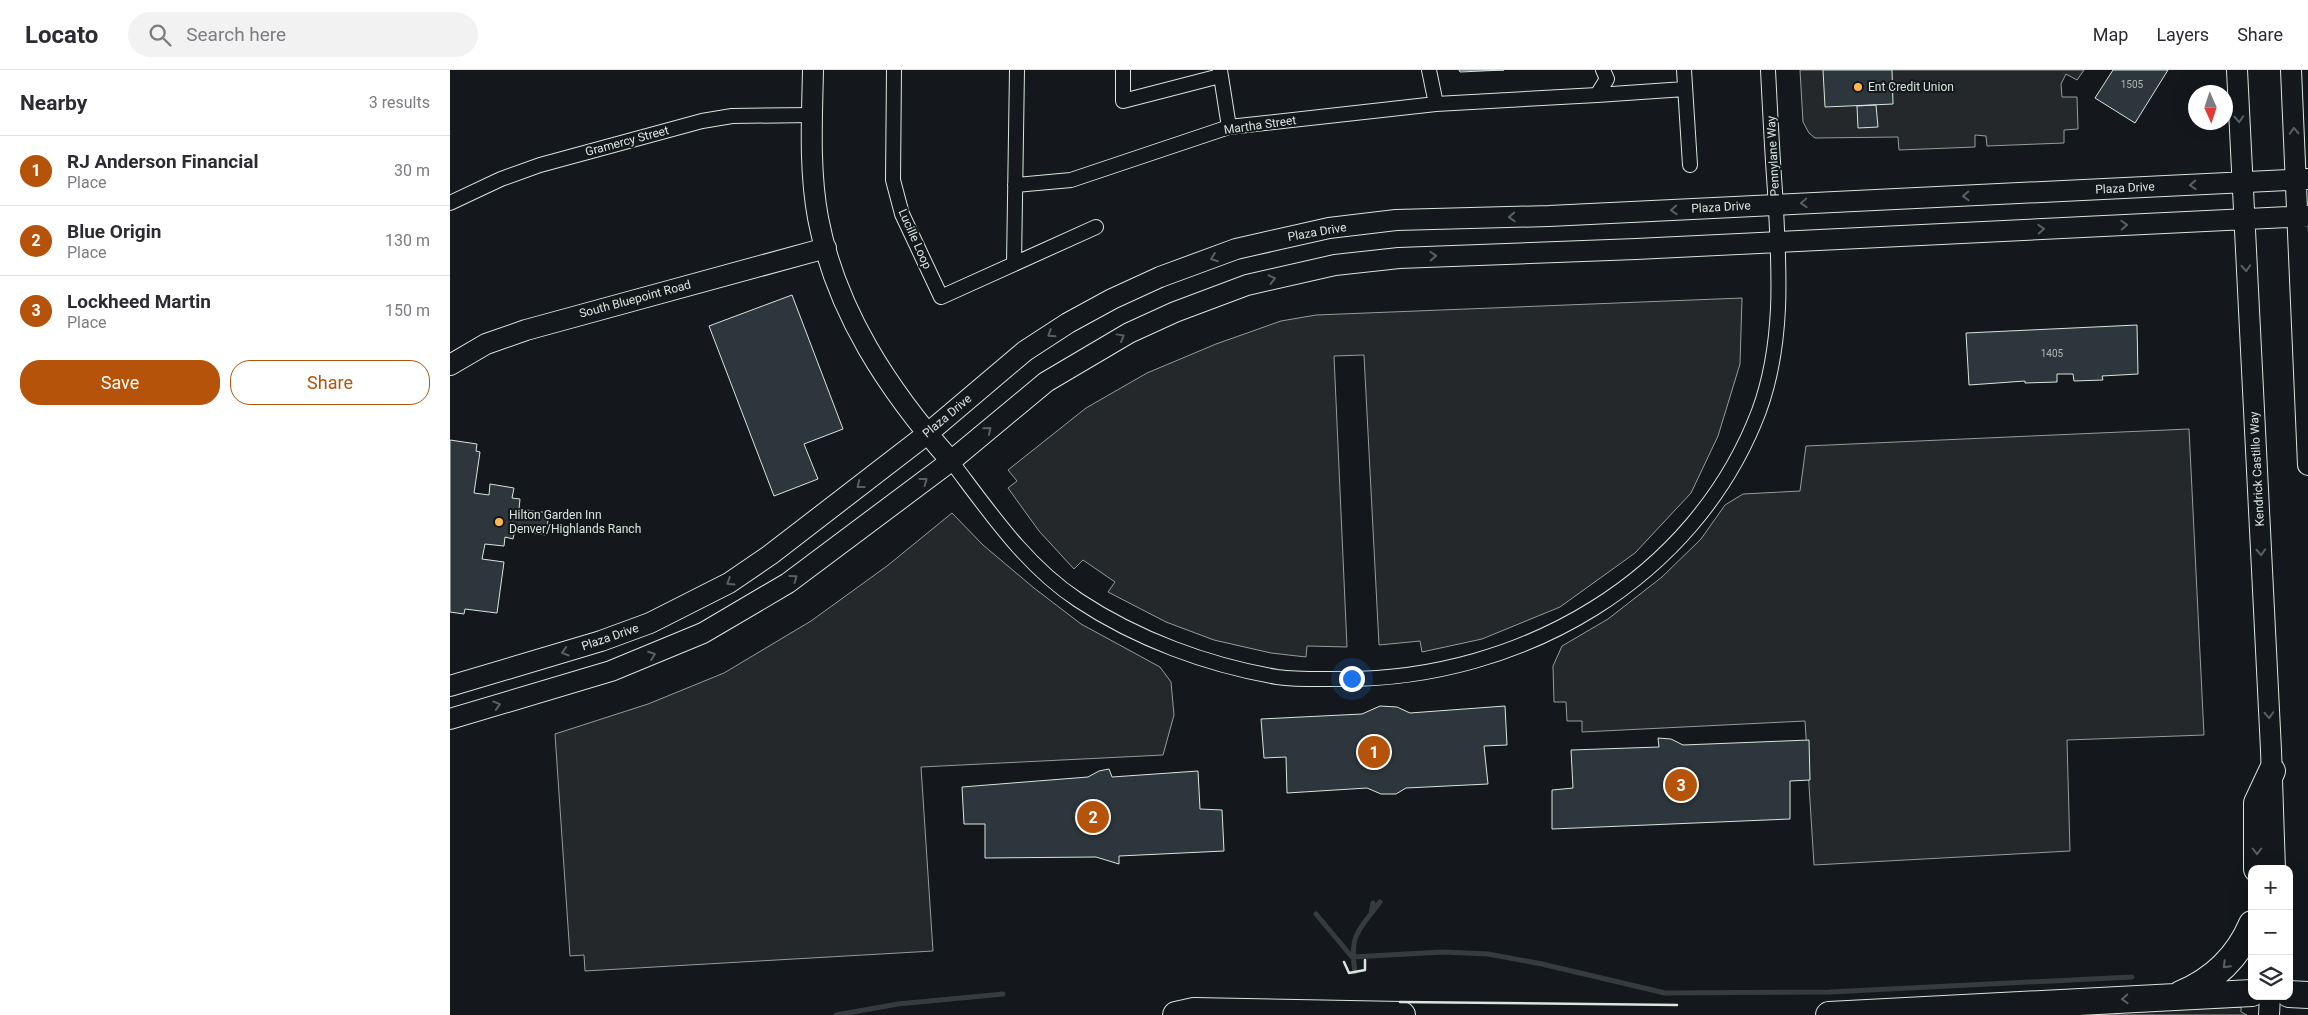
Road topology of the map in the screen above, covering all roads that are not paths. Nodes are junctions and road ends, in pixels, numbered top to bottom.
1 (813, 70) edge
2 (894, 70) edge
3 (1017, 70) edge
4 (1123, 70) edge
5 (1429, 70) edge
6 (1604, 70) edge
7 (1684, 70) edge
8 (1768, 70) edge
9 (2237, 70) edge
10 (2291, 70) edge
11 (1220, 73) edge
12 (1685, 89) junction
13 (1598, 95) junction
14 (1436, 104) junction
15 (812, 115) junction
16 (1229, 127) junction
17 (1690, 165) dead end
18 (2302, 179) edge
19 (2242, 182) junction
20 (1015, 185) junction
21 (450, 203) edge
22 (1776, 204) junction
23 (2303, 216) edge
24 (2244, 219) junction
25 (1096, 227) dead end
26 (1778, 242) junction
27 (826, 248) junction
28 (1014, 264) junction
29 (450, 363) edge
30 (927, 434) junction
31 (951, 462) junction
32 (2308, 465) edge
33 (450, 686) edge
34 (450, 719) edge
35 (2272, 771) junction
36 (2257, 865) edge
37 (2275, 865) edge
38 (2248, 932) edge
39 (2248, 993) edge
40 (2293, 994) edge
41 (2308, 996) edge
42 (2174, 997) junction
43 (2270, 1000) edge
44 (1176, 1015) edge
45 (1402, 1015) edge
46 (1829, 1015) edge
47 (2270, 1015) edge

1 - 15 street
2 - 28 street, Lucille Loop
3 - 20 street
4 - 11 street
5 - 14 street
6 - 13 street
7 - 12 street
8 - 22 street, Pennylane Way
9 -> 19 street, Kendrick Castillo Way
18 -> 10 street
11 - 16 street
12 - 13 street, Martha Street
12 - 17 street
13 - 14 street, Martha Street
14 - 16 street, Martha Street
15 - 21 street, Gramercy Street
15 - 27 street
16 - 20 street, Martha Street
18 - 19 street, Plaza Drive
18 - 23 street
19 -> 22 street, Plaza Drive
19 - 24 street, Kendrick Castillo Way
20 - 28 street
22 - 26 street, Pennylane Way
22 -> 30 street, Plaza Drive
23 - 24 street
23 - 32 street
26 -> 24 street
24 -> 35 street, Kendrick Castillo Way
25 - 28 street, Lucille Loop
31 -> 26 street
26 - 31 street, Pennylane Way
27 - 29 street, South Bluepoint Road
27 - 30 street
30 - 31 street
30 -> 33 street, Plaza Drive
34 -> 31 street
35 -> 36 highway
35 - 37 street, Kendrick Castillo Way
38 -> 42 highway
39 - 42 highway
40 - 41 highway
42 -> 46 highway
43 - 47 street
44 - 45 highway

